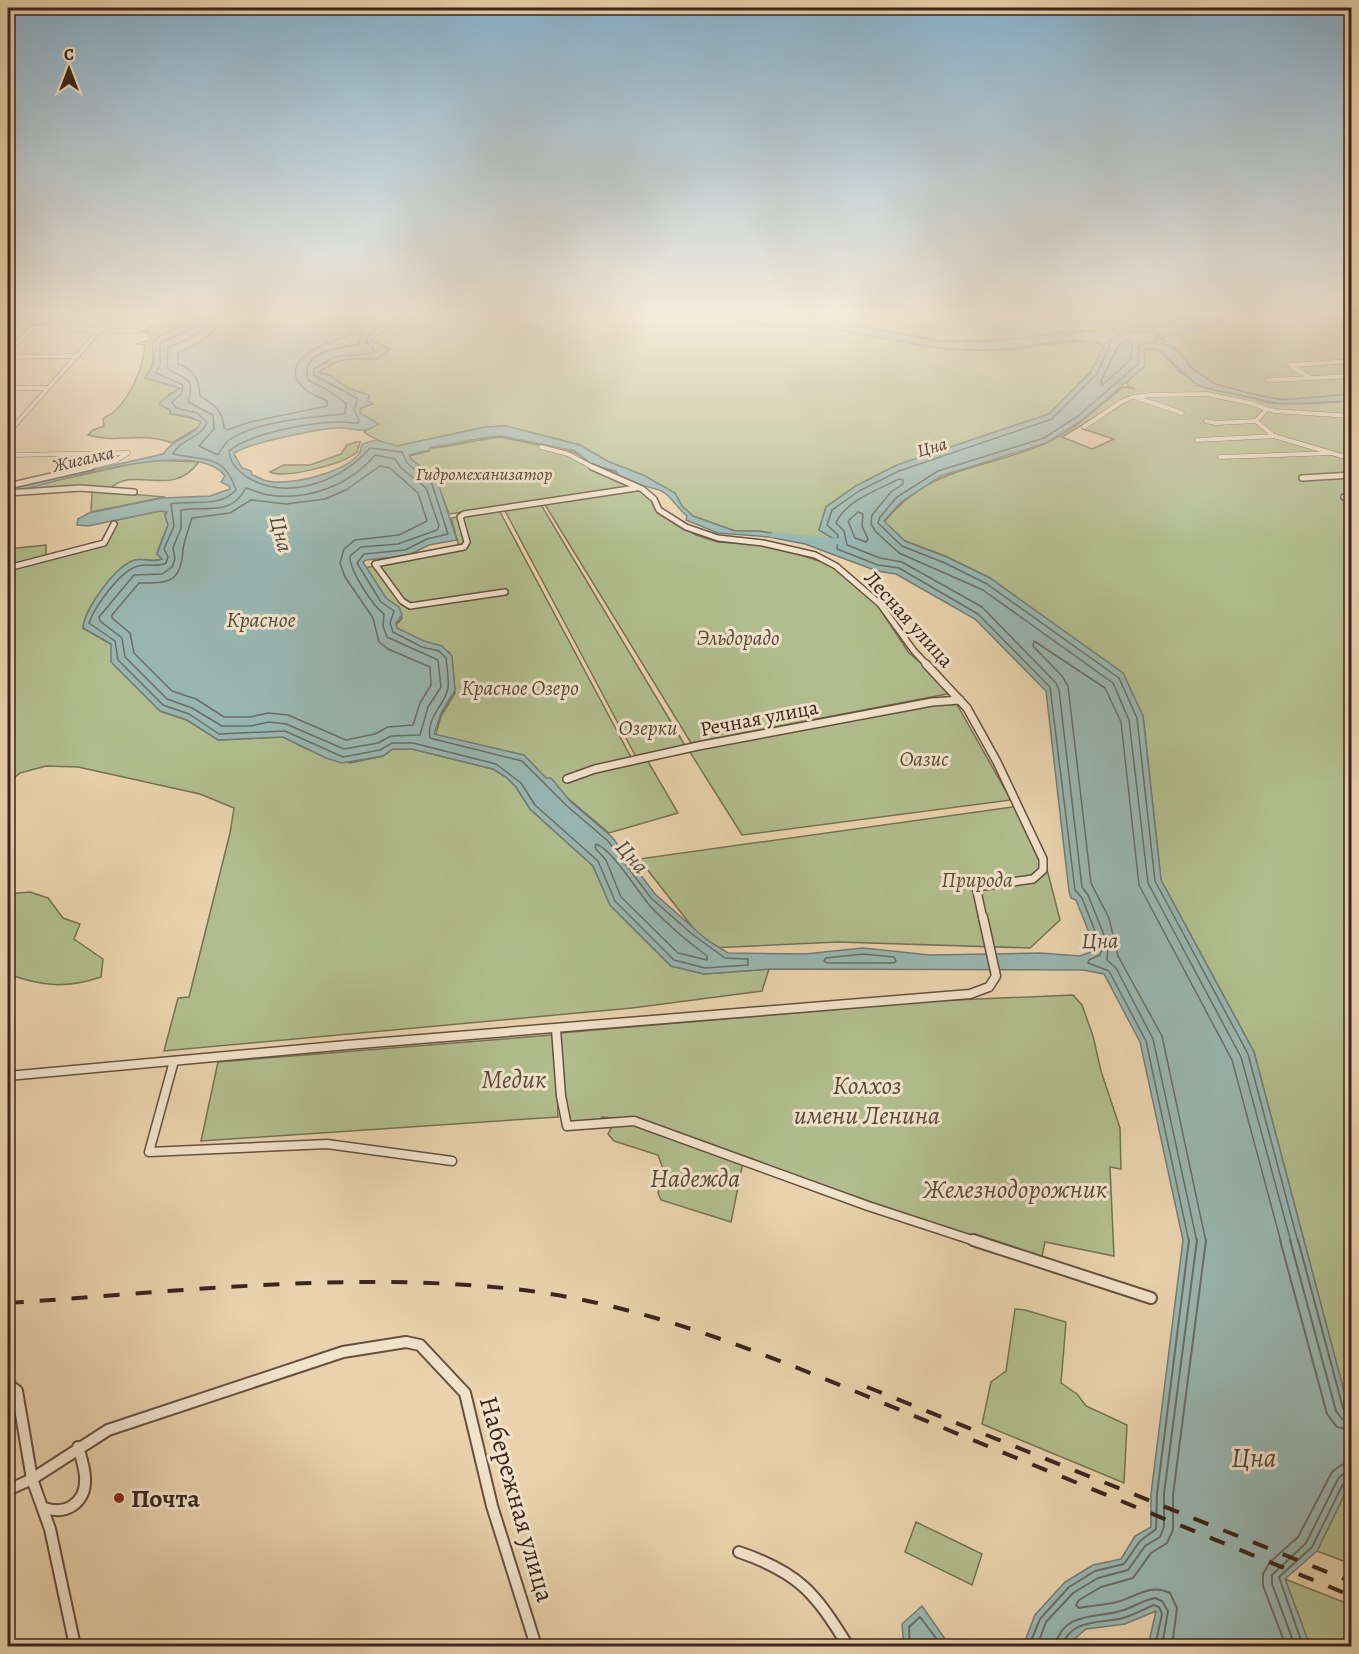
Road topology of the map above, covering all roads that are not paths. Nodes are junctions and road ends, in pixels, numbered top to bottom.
1 (46, 390) edge
2 (1135, 396) junction
3 (1266, 410) junction
4 (1182, 413) dead end
5 (1352, 416) edge
6 (1206, 421) dead end
7 (1256, 421) junction
8 (1084, 427) dead end
9 (8, 433) edge
10 (1275, 436) junction
11 (1197, 440) dead end
12 (541, 447) dead end
13 (1334, 453) junction
14 (8, 455) edge
15 (1220, 457) dead end
16 (1352, 459) edge
17 (1352, 475) edge
18 (1302, 478) dead end
19 (8, 486) edge
20 (636, 488) junction
21 (134, 492) dead end
22 (8, 493) edge
23 (1344, 497) dead end
24 (1352, 497) edge
25 (114, 524) dead end
26 (8, 568) edge
27 (505, 592) dead end
28 (960, 700) junction
29 (567, 779) dead end
30 (556, 1029) junction
31 (174, 1061) junction
32 (8, 1076) edge
33 (452, 1161) dead end
34 (1150, 1298) dead end
35 (12, 1388) edge
36 (78, 1447) junction
37 (32, 1479) junction
38 (8, 1490) edge
39 (44, 1508) junction
40 (739, 1552) dead end
41 (75, 1647) edge
42 (536, 1647) edge
43 (848, 1647) edge

1 - 9 street
2 - 3 street
2 - 4 street
2 - 8 street
3 - 5 street
3 - 7 street
6 - 7 street
7 - 10 street
10 - 11 street
10 - 13 street
12 - 20 street, Лесная улица
13 - 15 street
13 - 16 street
14 - 19 street
17 - 18 street
20 - 27 street
20 - 28 street, Лесная улица
21 - 22 street
23 - 24 street
25 - 26 street
28 - 29 street, Речная улица
28 - 30 street, Лесная улица
30 - 31 street
30 - 34 street
31 - 32 street
31 - 33 street
35 - 37 street
36 - 37 street
36 - 39 street
36 - 42 street, Набережная улица
37 - 38 street
37 - 39 street
39 - 41 street
40 - 43 street

